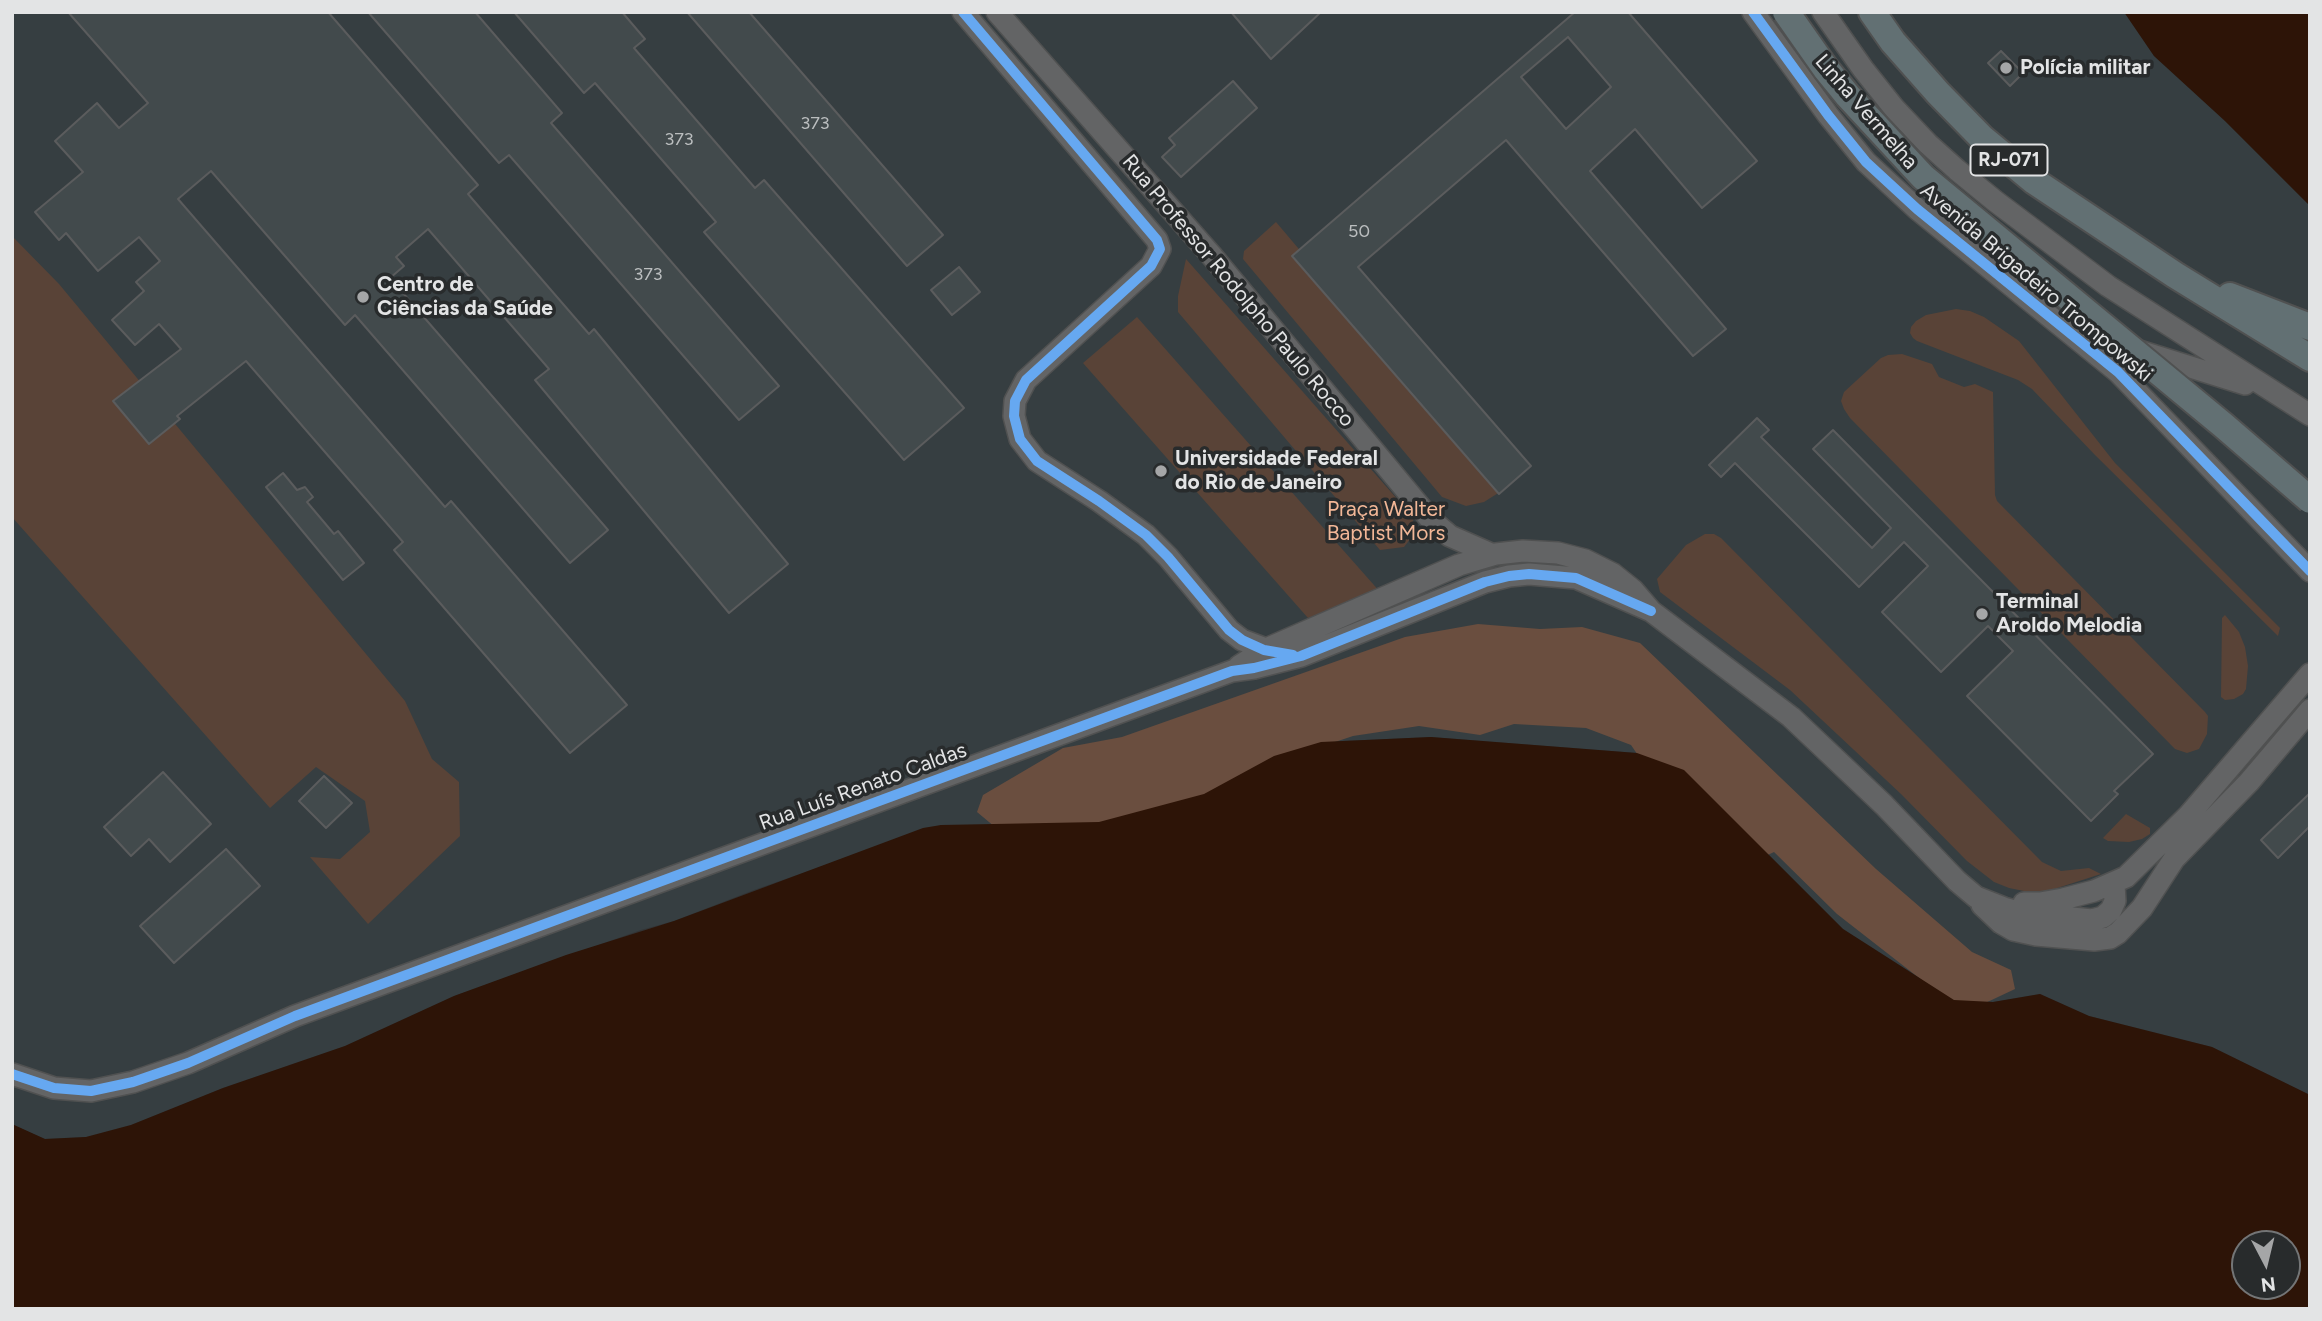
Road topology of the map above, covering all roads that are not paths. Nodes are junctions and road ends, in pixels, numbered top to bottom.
1 (963, 12) edge
2 (998, 12) edge
3 (1753, 12) edge
4 (1786, 12) edge
5 (1823, 12) edge
6 (1872, 12) edge
7 (2175, 275) junction
8 (2041, 309) junction
9 (2310, 327) edge
10 (2310, 358) edge
11 (2286, 400) junction
12 (2310, 415) edge
13 (2310, 500) edge
14 (1491, 554) junction
15 (2309, 571) edge
16 (1651, 611) junction
17 (1264, 650) junction
18 (1301, 656) junction
19 (1232, 671) junction
20 (2310, 674) edge
21 (2310, 710) edge
22 (1976, 897) junction
23 (12, 1074) edge

1 - 17 street, Rua Professor Rodolpho Paulo Rocco
2 - 14 street, Rua Professor Rodolpho Paulo Rocco
3 - 8 street, Avenida Brigadeiro Trompowski
4 - 13 highway, Linha Vermelha, bridge
5 - 11 street, Linha Vermelha
6 - 7 highway, RJ-071
7 - 9 highway
7 - 10 highway, RJ-071
8 - 11 street
8 - 15 street, Avenida Brigadeiro Trompowski
11 - 12 street
14 - 16 street
14 - 17 street, Rua Luís Renato Caldas
16 - 18 street, Rua Luís Renato Caldas
16 - 22 street
17 - 18 street
17 - 19 street, Rua Luís Renato Caldas
18 - 19 street, Rua Luís Renato Caldas
19 - 23 street, Rua Luís Renato Caldas
20 - 22 street
21 - 22 street

